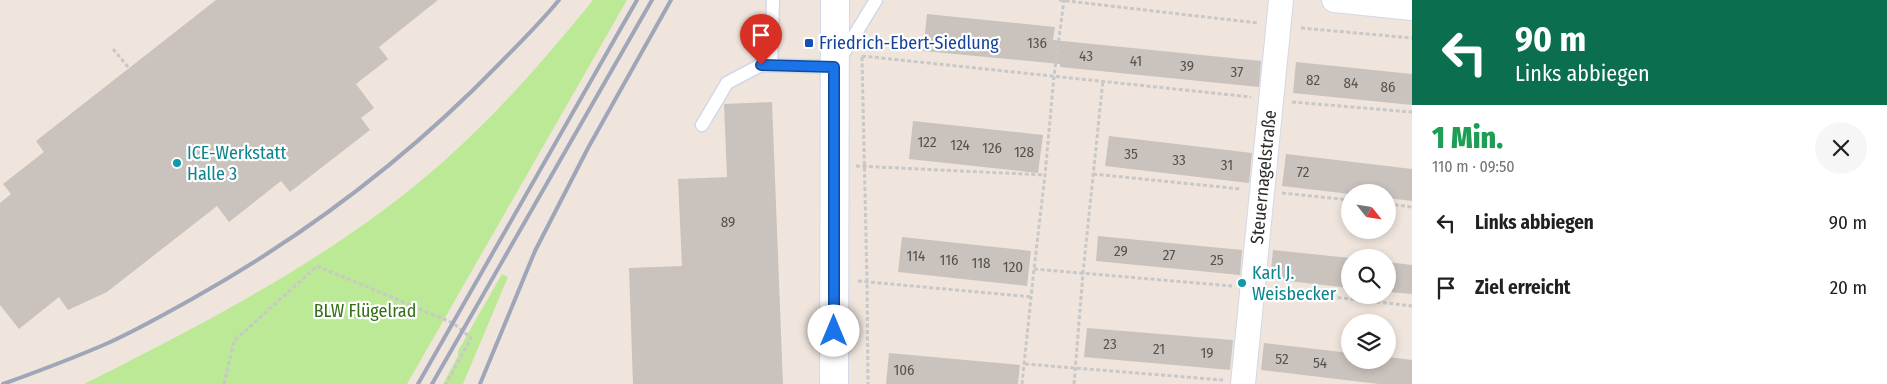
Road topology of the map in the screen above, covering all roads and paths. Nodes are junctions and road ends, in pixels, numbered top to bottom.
1 (773, 0) edge
2 (835, 0) edge
3 (876, 0) edge
4 (1059, 0) edge
5 (1064, 0) edge
6 (1281, 0) edge
7 (1334, 0) edge
8 (1412, 8) edge
9 (1412, 38) edge
10 (1277, 40) junction
11 (863, 48) dead end
12 (112, 49) dead end
13 (862, 56) junction
14 (771, 65) junction
15 (834, 67) junction
16 (129, 68) dead end
17 (1054, 76) junction
18 (1103, 80) junction
19 (1271, 100) junction
20 (1412, 112) edge
21 (702, 125) dead end
22 (834, 165) junction
23 (864, 167) junction
24 (1093, 174) junction
25 (1046, 176) junction
26 (1262, 191) junction
27 (1341, 199) edge
28 (1396, 205) edge
29 (1412, 207) edge
30 (1034, 268) junction
31 (1083, 273) junction
32 (834, 279) junction
33 (867, 282) junction
34 (1252, 288) junction
35 (1032, 297) junction
36 (1412, 306) edge
37 (1025, 364) junction
38 (1076, 368) junction
39 (1243, 383) edge
40 (224, 384) edge
41 (446, 384) edge
42 (834, 384) edge
43 (868, 384) edge
44 (1022, 384) edge
45 (1074, 384) edge

1 - 14 lane
2 - 15 street
3 - 15 lane
4 - 5 path
5 - 10 path
5 - 17 path
6 - 10 street, Steuernagelstraße
7 - 8 street
9 - 10 path
10 - 19 street, Steuernagelstraße
11 - 13 path
12 - 16 path
13 - 17 path
13 - 23 path
14 - 15 lane
14 - 21 lane
15 - 22 street
17 - 18 path
17 - 25 path
18 - 19 path
18 - 24 path
19 - 20 path
19 - 26 street, Steuernagelstraße
22 - 23 path
22 - 32 street
23 - 25 path
23 - 33 path
24 - 26 path
24 - 31 path
25 - 30 path
26 - 27 path
26 - 34 street, Steuernagelstraße
28 - 29 path
30 - 31 path
30 - 35 path
31 - 34 path
31 - 38 path
32 - 33 path
32 - 42 street
33 - 35 path
33 - 43 path
34 - 36 path
34 - 39 street, Steuernagelstraße
35 - 37 path
37 - 38 path
37 - 44 path
38 - 39 path
38 - 45 path
40 - 41 path

